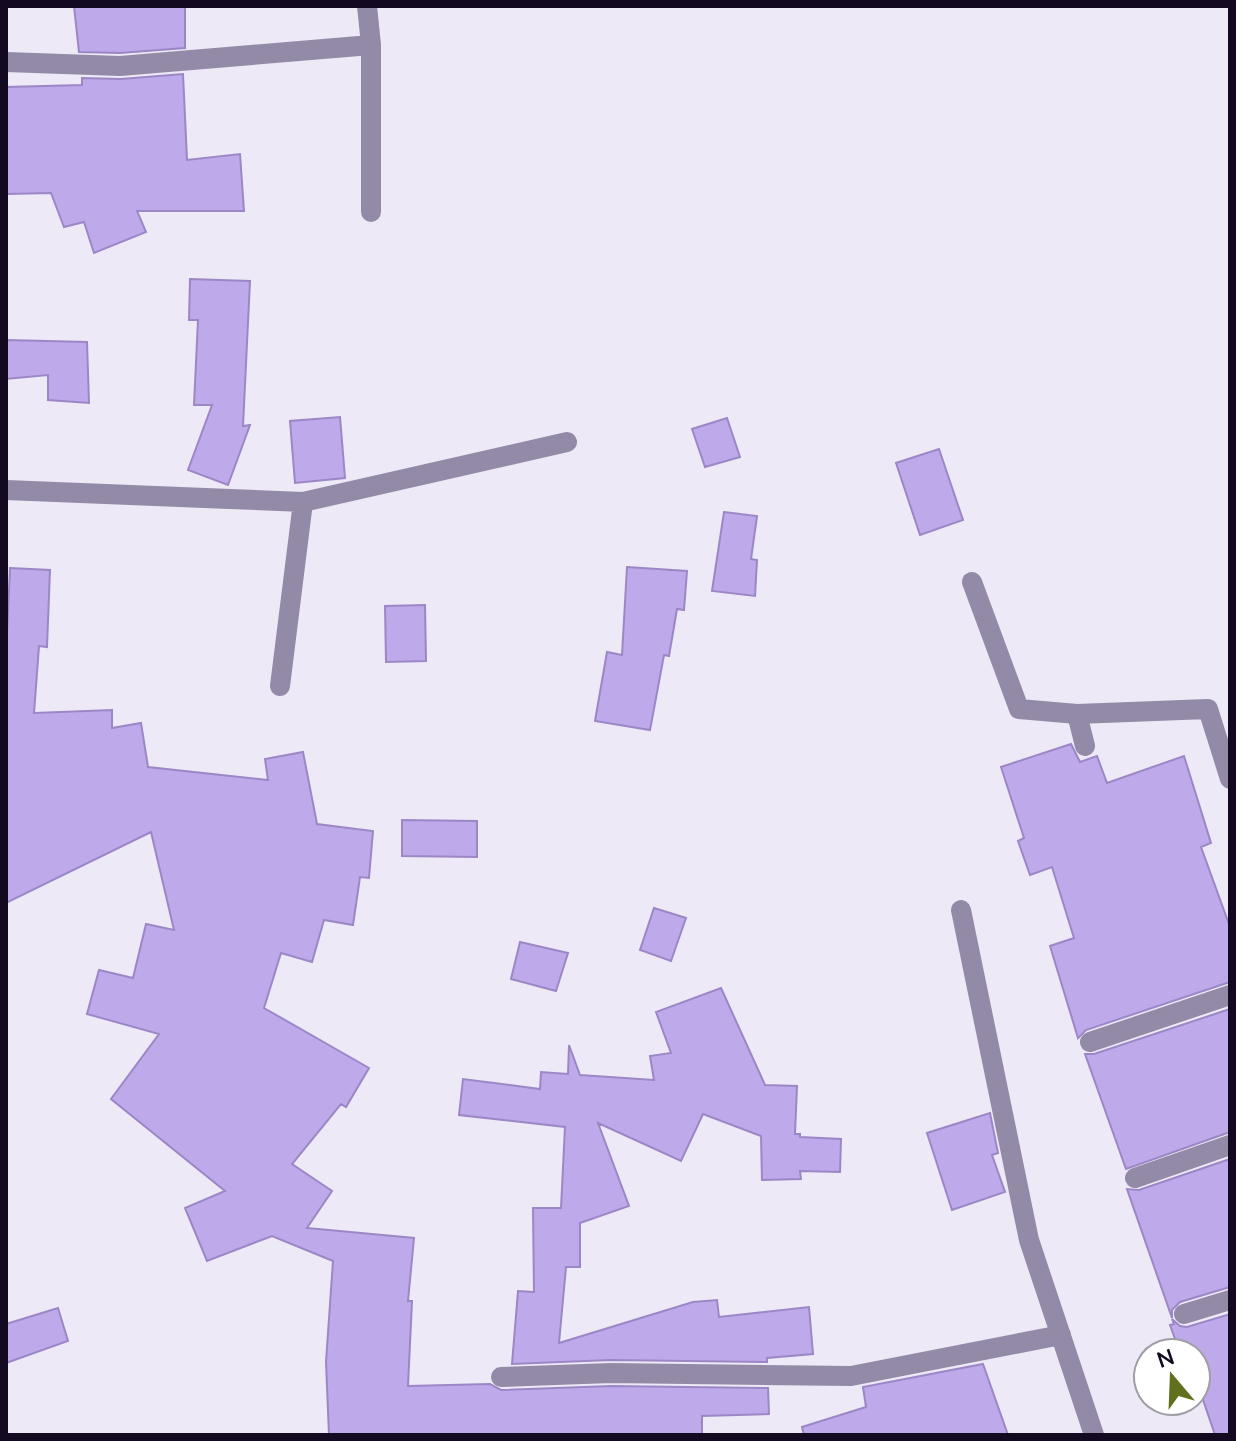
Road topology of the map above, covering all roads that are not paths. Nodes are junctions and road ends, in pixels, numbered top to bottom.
1 (367, 6) edge
2 (371, 45) junction
3 (6, 62) edge
4 (371, 212) dead end
5 (567, 442) dead end
6 (6, 490) edge
7 (303, 502) junction
8 (972, 582) dead end
9 (280, 686) dead end
10 (1077, 714) junction
11 (1085, 746) dead end
12 (1230, 779) edge
13 (961, 910) dead end
14 (1230, 995) edge
15 (1090, 1042) dead end
16 (1230, 1145) edge
17 (1135, 1178) dead end
18 (1230, 1300) edge
19 (1184, 1314) dead end
20 (1061, 1335) junction
21 (501, 1377) dead end
22 (1094, 1435) edge

1 - 2 street
2 - 3 street
2 - 4 street
5 - 7 street
6 - 7 street
7 - 9 street
8 - 10 street
10 - 11 street
10 - 12 street
13 - 20 street
14 - 15 street
16 - 17 street
18 - 19 street
20 - 21 street
20 - 22 street

